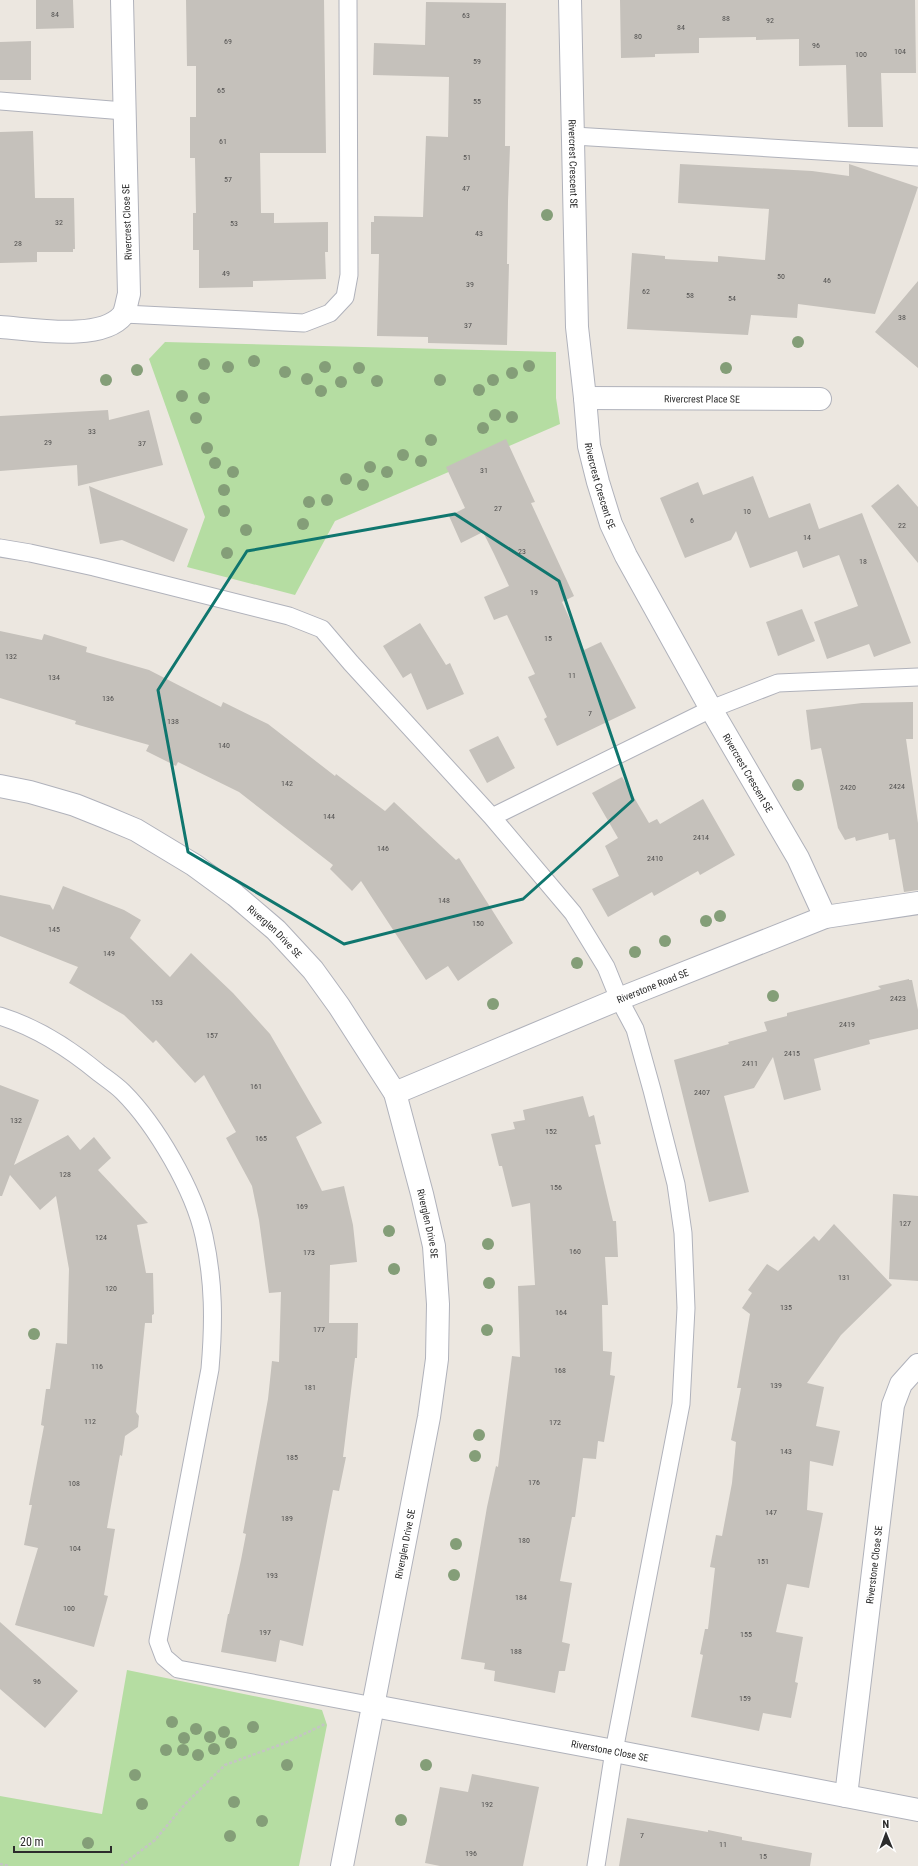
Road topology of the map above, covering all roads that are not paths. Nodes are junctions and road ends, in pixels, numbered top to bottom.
1 (122, 0) edge
2 (348, 0) edge
3 (570, 0) edge
4 (0, 101) edge
5 (124, 111) junction
6 (574, 136) junction
7 (918, 157) edge
8 (124, 314) junction
9 (0, 327) edge
10 (585, 398) junction
11 (820, 399) dead end
12 (0, 548) edge
13 (918, 677) edge
14 (711, 709) junction
15 (0, 786) edge
16 (492, 817) junction
17 (918, 903) edge
18 (825, 918) junction
19 (619, 999) junction
20 (0, 1016) edge
21 (395, 1094) junction
22 (918, 1365) edge
23 (374, 1706) junction
24 (614, 1751) junction
25 (846, 1796) junction
26 (918, 1810) edge
27 (342, 1866) edge
28 (596, 1866) edge

1 - 5 street, Rivercrest Close SE
2 - 8 lane
3 - 6 street, Rivercrest Crescent SE
4 - 5 lane
5 - 8 street, Rivercrest Close SE
6 - 7 lane
6 - 10 street, Rivercrest Crescent SE
8 - 9 street
10 - 11 street, Rivercrest Place SE
10 - 14 street, Rivercrest Crescent SE
12 - 16 lane
13 - 14 lane
14 - 16 lane
14 - 18 street, Rivercrest Crescent SE
15 - 21 street, Riverglen Drive SE
16 - 19 lane
17 - 18 street, Riverstone Road SE
18 - 19 street, Riverstone Road SE
19 - 21 street, Riverstone Road SE
19 - 24 lane
20 - 23 lane
21 - 23 street, Riverglen Drive SE
22 - 25 street, Riverstone Close SE
23 - 24 street, Riverstone Close SE
23 - 27 street, Riverglen Drive SE
24 - 25 street, Riverstone Close SE
24 - 28 lane
25 - 26 street, Riverstone Close SE

